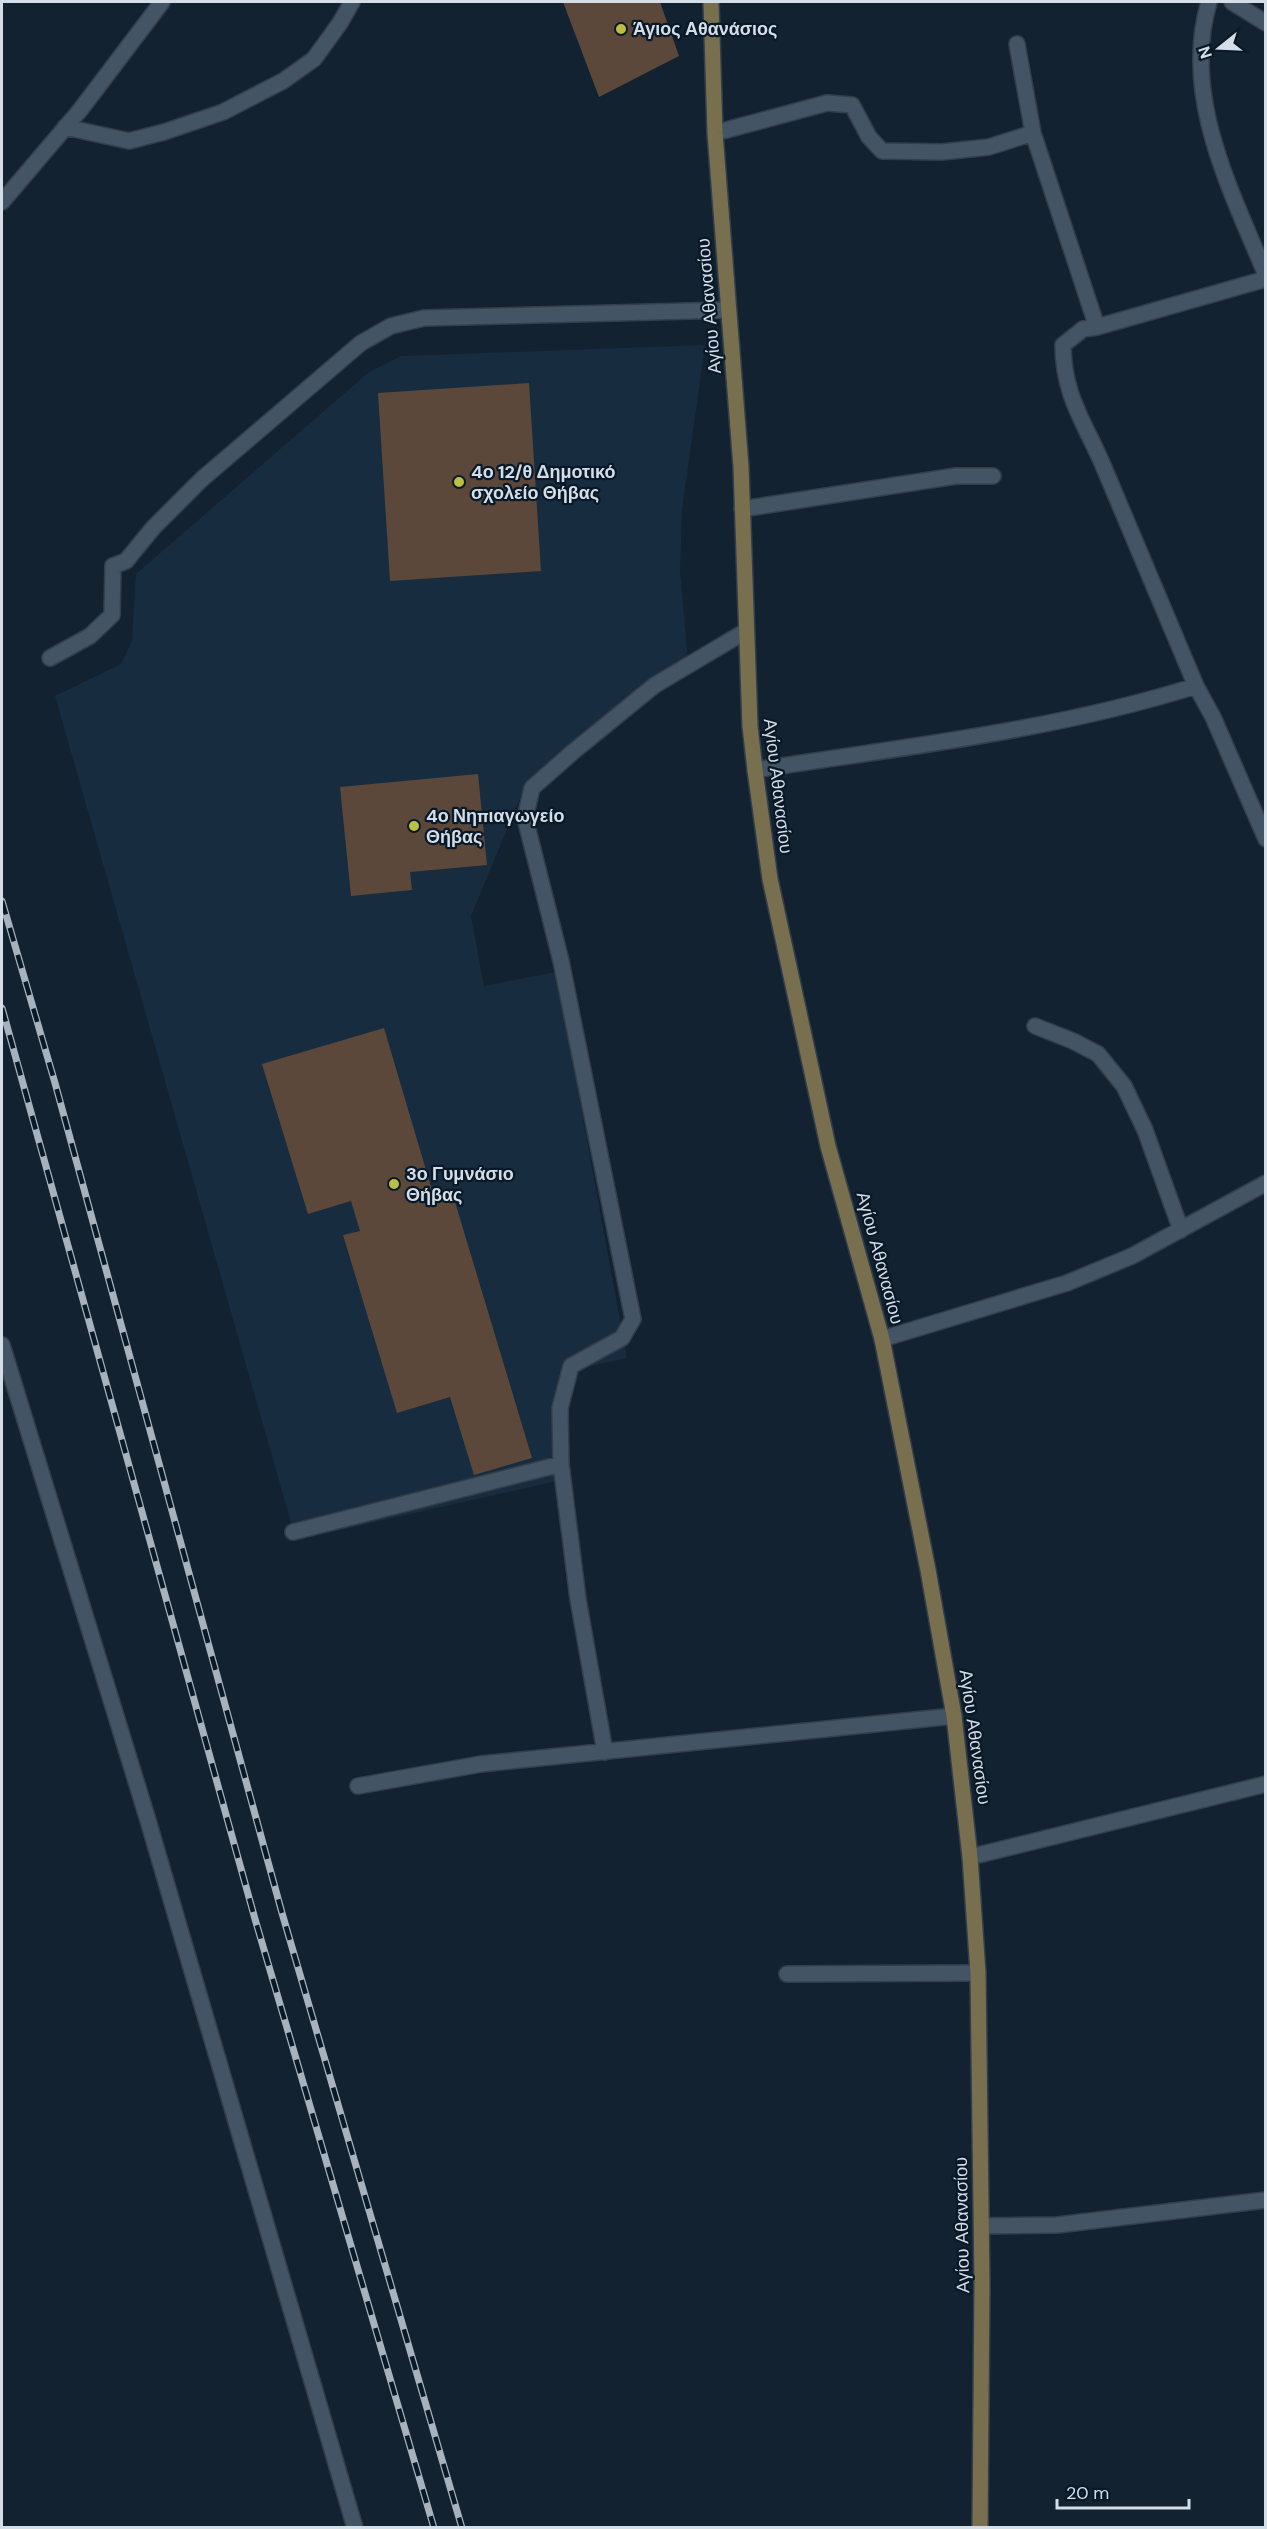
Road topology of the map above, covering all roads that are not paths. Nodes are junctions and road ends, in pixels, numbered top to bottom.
1 (162, 2) edge
2 (352, 2) edge
3 (711, 2) edge
4 (1209, 2) edge
5 (1232, 2) edge
6 (1266, 23) edge
7 (1017, 44) dead end
8 (65, 128) junction
9 (715, 133) junction
10 (1033, 133) junction
11 (2, 202) edge
12 (1266, 277) edge
13 (728, 310) junction
14 (1097, 327) junction
15 (993, 476) dead end
16 (742, 509) junction
17 (746, 631) junction
18 (50, 658) dead end
19 (1196, 686) junction
20 (755, 770) junction
21 (1266, 839) edge
22 (1035, 1026) dead end
23 (1266, 1183) edge
24 (1181, 1230) junction
25 (882, 1339) junction
26 (2, 1344) edge
27 (561, 1464) junction
28 (293, 1532) dead end
29 (954, 1716) junction
30 (604, 1752) junction
31 (1266, 1784) edge
32 (358, 1786) dead end
33 (970, 1857) junction
34 (978, 1973) junction
35 (787, 1974) dead end
36 (1266, 2199) edge
37 (982, 2226) junction
38 (355, 2528) edge
39 (980, 2528) edge

1 - 8 street
2 - 8 street
3 - 9 main road, Αγίου Αθανασίου
4 - 12 street
5 - 6 street
7 - 10 street
8 - 11 street
9 - 10 street
9 - 13 main road, Αγίου Αθανασίου
10 - 14 street
12 - 14 street
13 - 16 main road, Αγίου Αθανασίου
13 - 18 street
14 - 19 street
15 - 16 street
16 - 17 main road, Αγίου Αθανασίου
17 - 20 main road, Αγίου Αθανασίου
17 - 27 street
19 - 20 street
19 - 21 street
20 - 25 main road, Αγίου Αθανασίου
22 - 24 street
23 - 24 street
24 - 25 street
25 - 29 main road, Αγίου Αθανασίου
26 - 38 street
27 - 28 street
27 - 30 street
29 - 30 street
29 - 33 main road, Αγίου Αθανασίου
30 - 32 street
31 - 33 street
33 - 34 main road, Αγίου Αθανασίου
34 - 35 street
34 - 37 main road, Αγίου Αθανασίου
36 - 37 street
37 - 39 main road, Αγίου Αθανασίου

